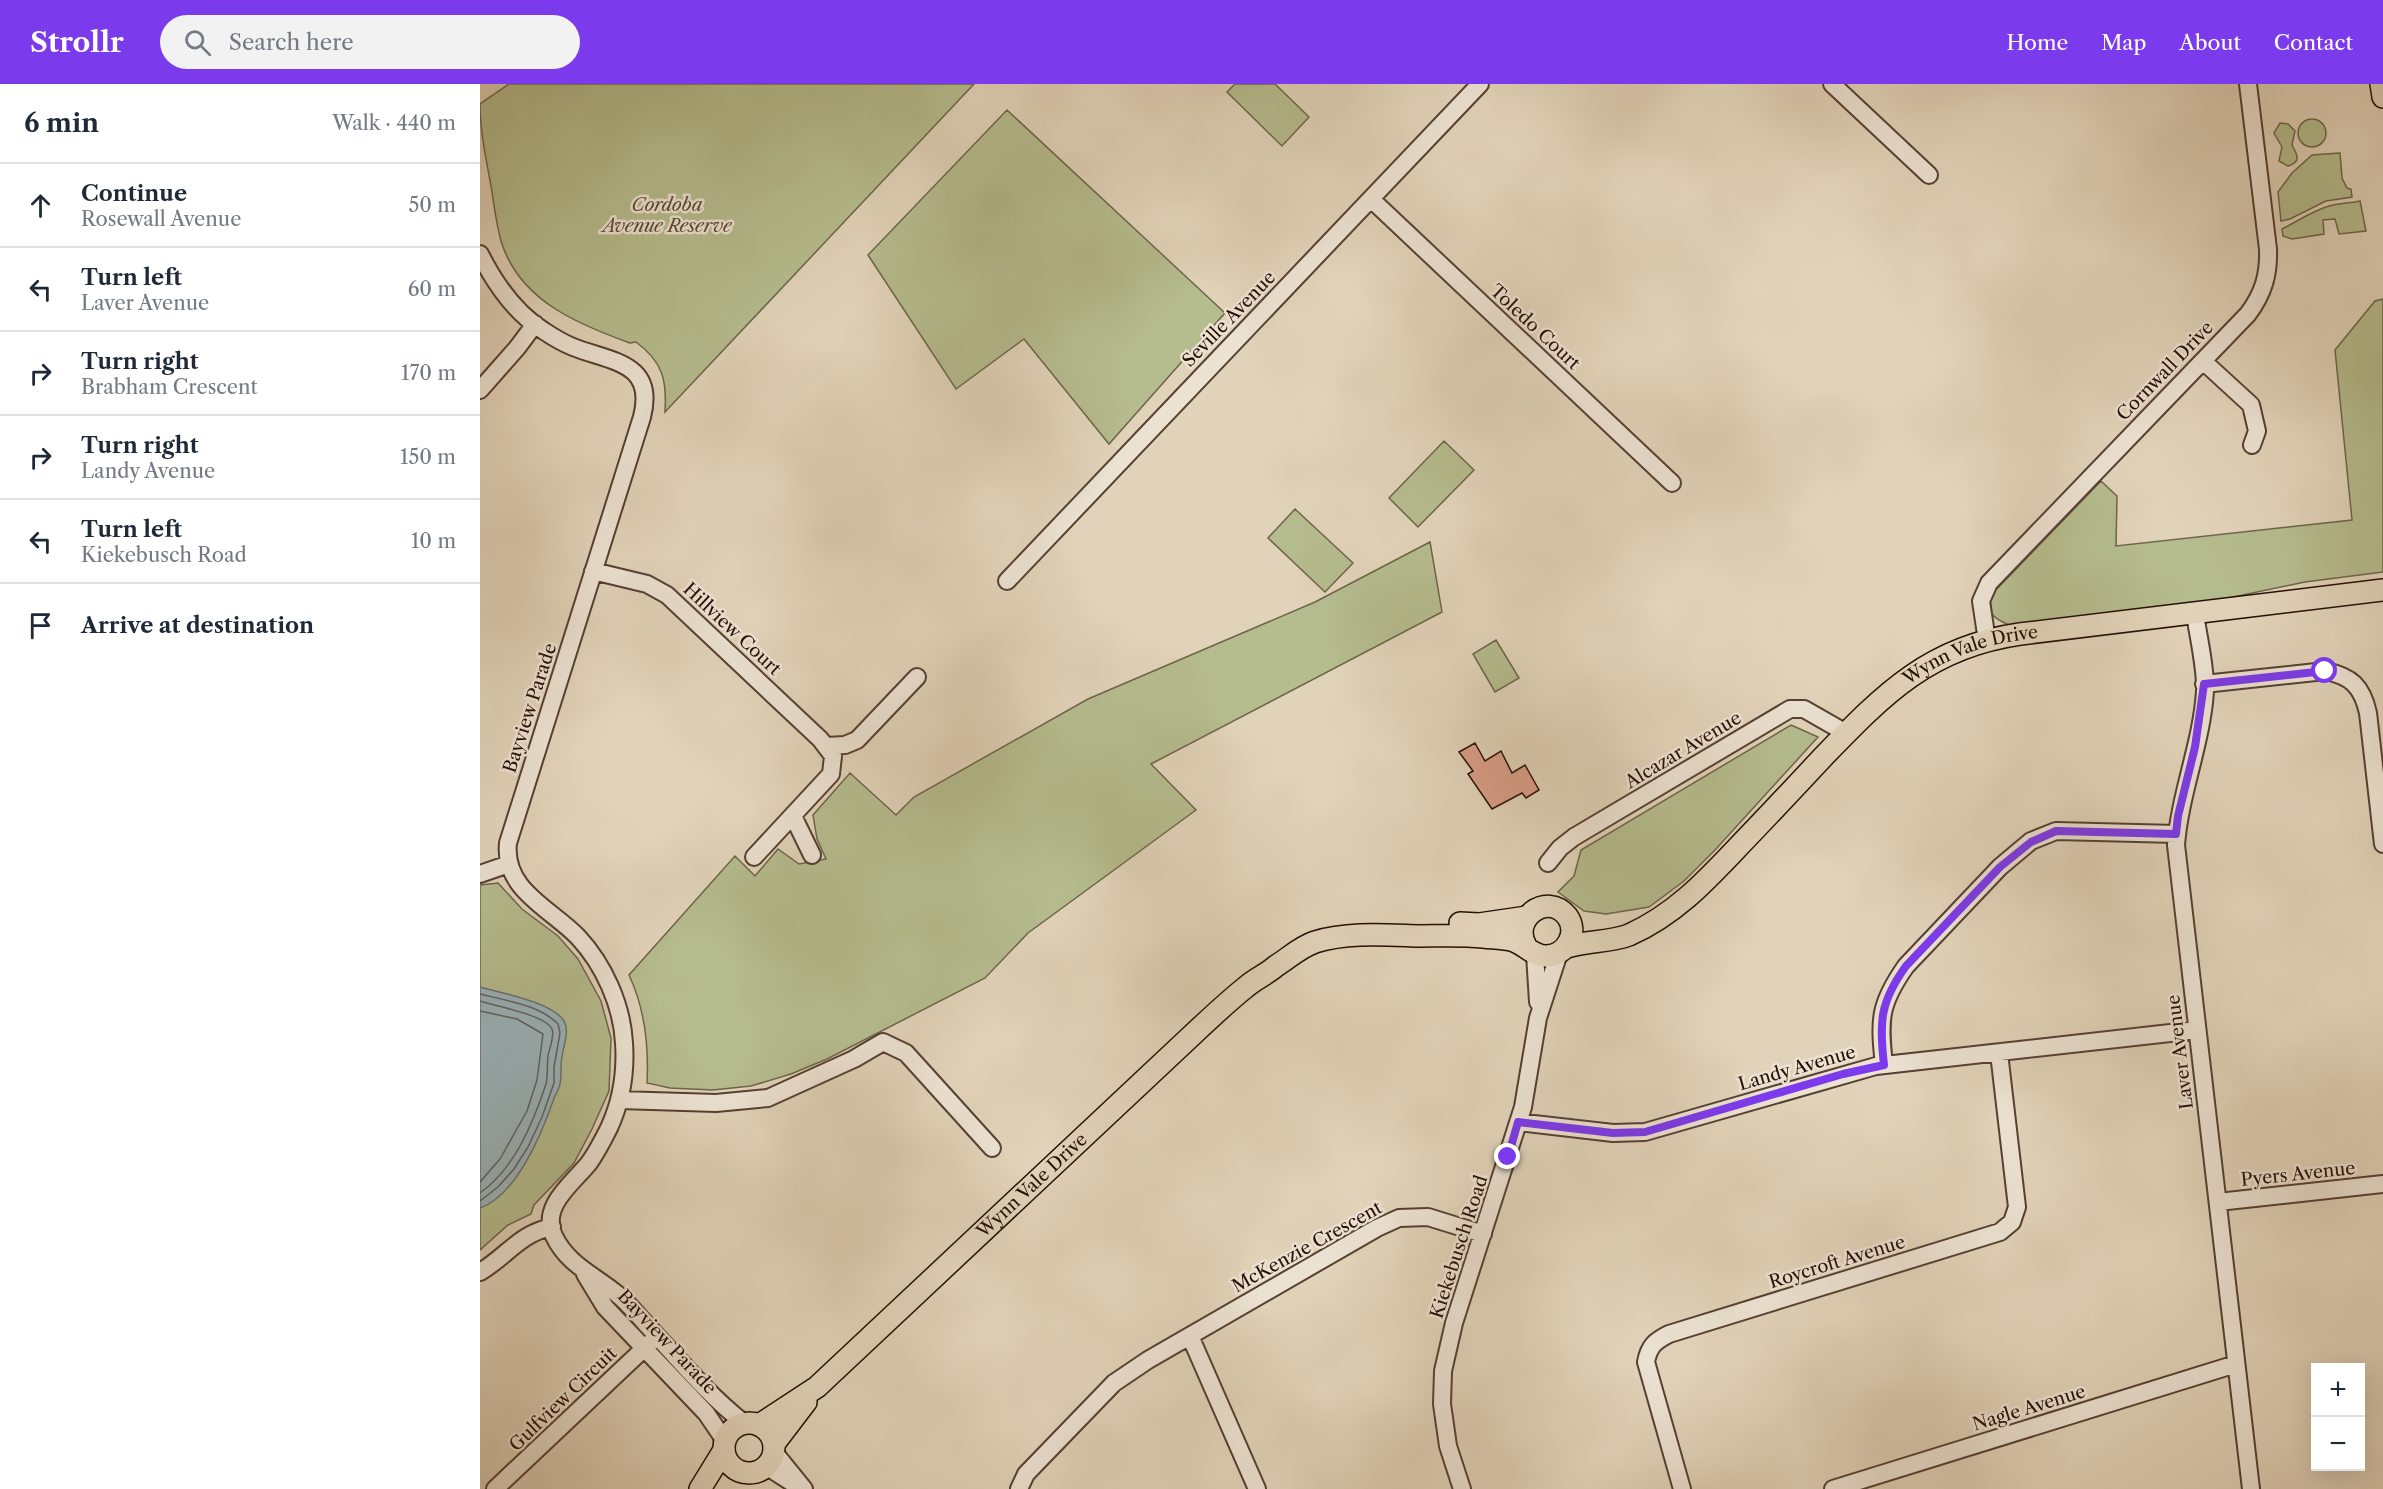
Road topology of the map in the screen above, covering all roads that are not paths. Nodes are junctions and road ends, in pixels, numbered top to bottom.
1 (1480, 84) edge
2 (1832, 84) edge
3 (2248, 84) edge
4 (2381, 84) edge
5 (2383, 97) edge
6 (1929, 176) dead end
7 (1371, 199) junction
8 (480, 254) edge
9 (535, 324) junction
10 (2203, 361) junction
11 (480, 390) edge
12 (2253, 444) dead end
13 (1672, 483) dead end
14 (593, 571) junction
15 (1006, 581) dead end
16 (2383, 590) edge
17 (2195, 613) junction
18 (1987, 641) junction
19 (917, 677) dead end
20 (2204, 684) junction
21 (1846, 733) junction
22 (826, 746) junction
23 (793, 816) junction
24 (2176, 834) junction
25 (2383, 844) edge
26 (812, 855) dead end
27 (754, 857) dead end
28 (1548, 863) dead end
29 (509, 864) junction
30 (480, 874) edge
31 (1565, 914) junction
32 (1527, 916) junction
33 (1655, 920) junction
34 (1531, 950) junction
35 (1563, 950) junction
36 (1248, 985) junction
37 (1538, 1018) junction
38 (2197, 1030) junction
39 (1999, 1053) junction
40 (1884, 1065) junction
41 (619, 1100) junction
42 (1518, 1122) junction
43 (992, 1148) dead end
44 (2383, 1184) edge
45 (2218, 1202) junction
46 (552, 1227) junction
47 (1483, 1234) junction
48 (581, 1269) junction
49 (480, 1272) edge
50 (657, 1336) junction
51 (1190, 1336) junction
52 (644, 1348) junction
53 (2236, 1364) junction
54 (817, 1387) junction
55 (752, 1424) junction
56 (725, 1446) junction
57 (765, 1459) junction
58 (495, 1489) edge
59 (700, 1489) edge
60 (713, 1489) edge
61 (803, 1489) edge
62 (1019, 1489) edge
63 (1257, 1489) edge
64 (1462, 1489) edge
65 (1682, 1489) edge
66 (1833, 1489) edge
67 (2251, 1489) edge

1 - 7 street, Seville Avenue
2 - 6 street
3 - 10 street, Cornwall Drive
4 - 5 main road
7 - 13 street, Toledo Court
7 - 15 street, Seville Avenue
8 - 9 street, Bayview Parade
9 - 11 street
9 - 14 street, Bayview Parade
10 - 12 street
10 - 18 street, Cornwall Drive
14 - 22 street, Hillview Court
14 - 29 street, Bayview Parade
16 - 17 main road, Wynn Vale Drive
17 - 18 main road, Wynn Vale Drive
17 - 20 street, Laver Avenue
18 - 21 main road, Wynn Vale Drive
19 - 22 street
20 - 24 street, Laver Avenue
20 - 25 street
21 - 28 street, Alcazar Avenue
21 - 33 main road, Wynn Vale Drive
22 - 23 street
23 - 26 street
23 - 27 street
24 - 38 street, Laver Avenue
24 - 40 street
29 - 30 street
29 - 41 street
31 - 32 main road
31 - 33 main road, Wynn Vale Drive
31 - 35 main road
32 - 34 main road
32 - 36 main road, Wynn Vale Drive
33 - 35 main road, Wynn Vale Drive
34 - 35 main road
34 - 36 main road, Wynn Vale Drive
34 - 37 street, Kiekebusch Road
35 - 37 street, Kiekebusch Road
36 - 54 main road, Wynn Vale Drive
37 - 42 street, Kiekebusch Road
38 - 39 street, Landy Avenue
38 - 45 street, Laver Avenue
39 - 40 street, Landy Avenue
39 - 65 street, Roycroft Avenue
40 - 42 street, Landy Avenue
41 - 43 street
41 - 46 street
42 - 47 street, Kiekebusch Road
44 - 45 street, Pyers Avenue
45 - 53 street, Laver Avenue
46 - 48 street, Bayview Parade
46 - 49 street
47 - 51 street, McKenzie Crescent
47 - 64 street, Kiekebusch Road
48 - 50 street, Bayview Parade
48 - 52 street, Bayview Parade
50 - 52 street, Gulfview Circuit
50 - 55 street, Bayview Parade
51 - 62 street, McKenzie Crescent
51 - 63 street
52 - 56 street, Bayview Parade
52 - 58 street, Gulfview Circuit
53 - 66 street, Nagle Avenue
53 - 67 street, Laver Avenue
54 - 55 main road, Wynn Vale Drive
54 - 57 main road, Wynn Vale Drive
55 - 56 main road
55 - 57 main road
56 - 57 main road
56 - 59 main road
57 - 60 main road, Wynn Vale Drive
57 - 61 street

